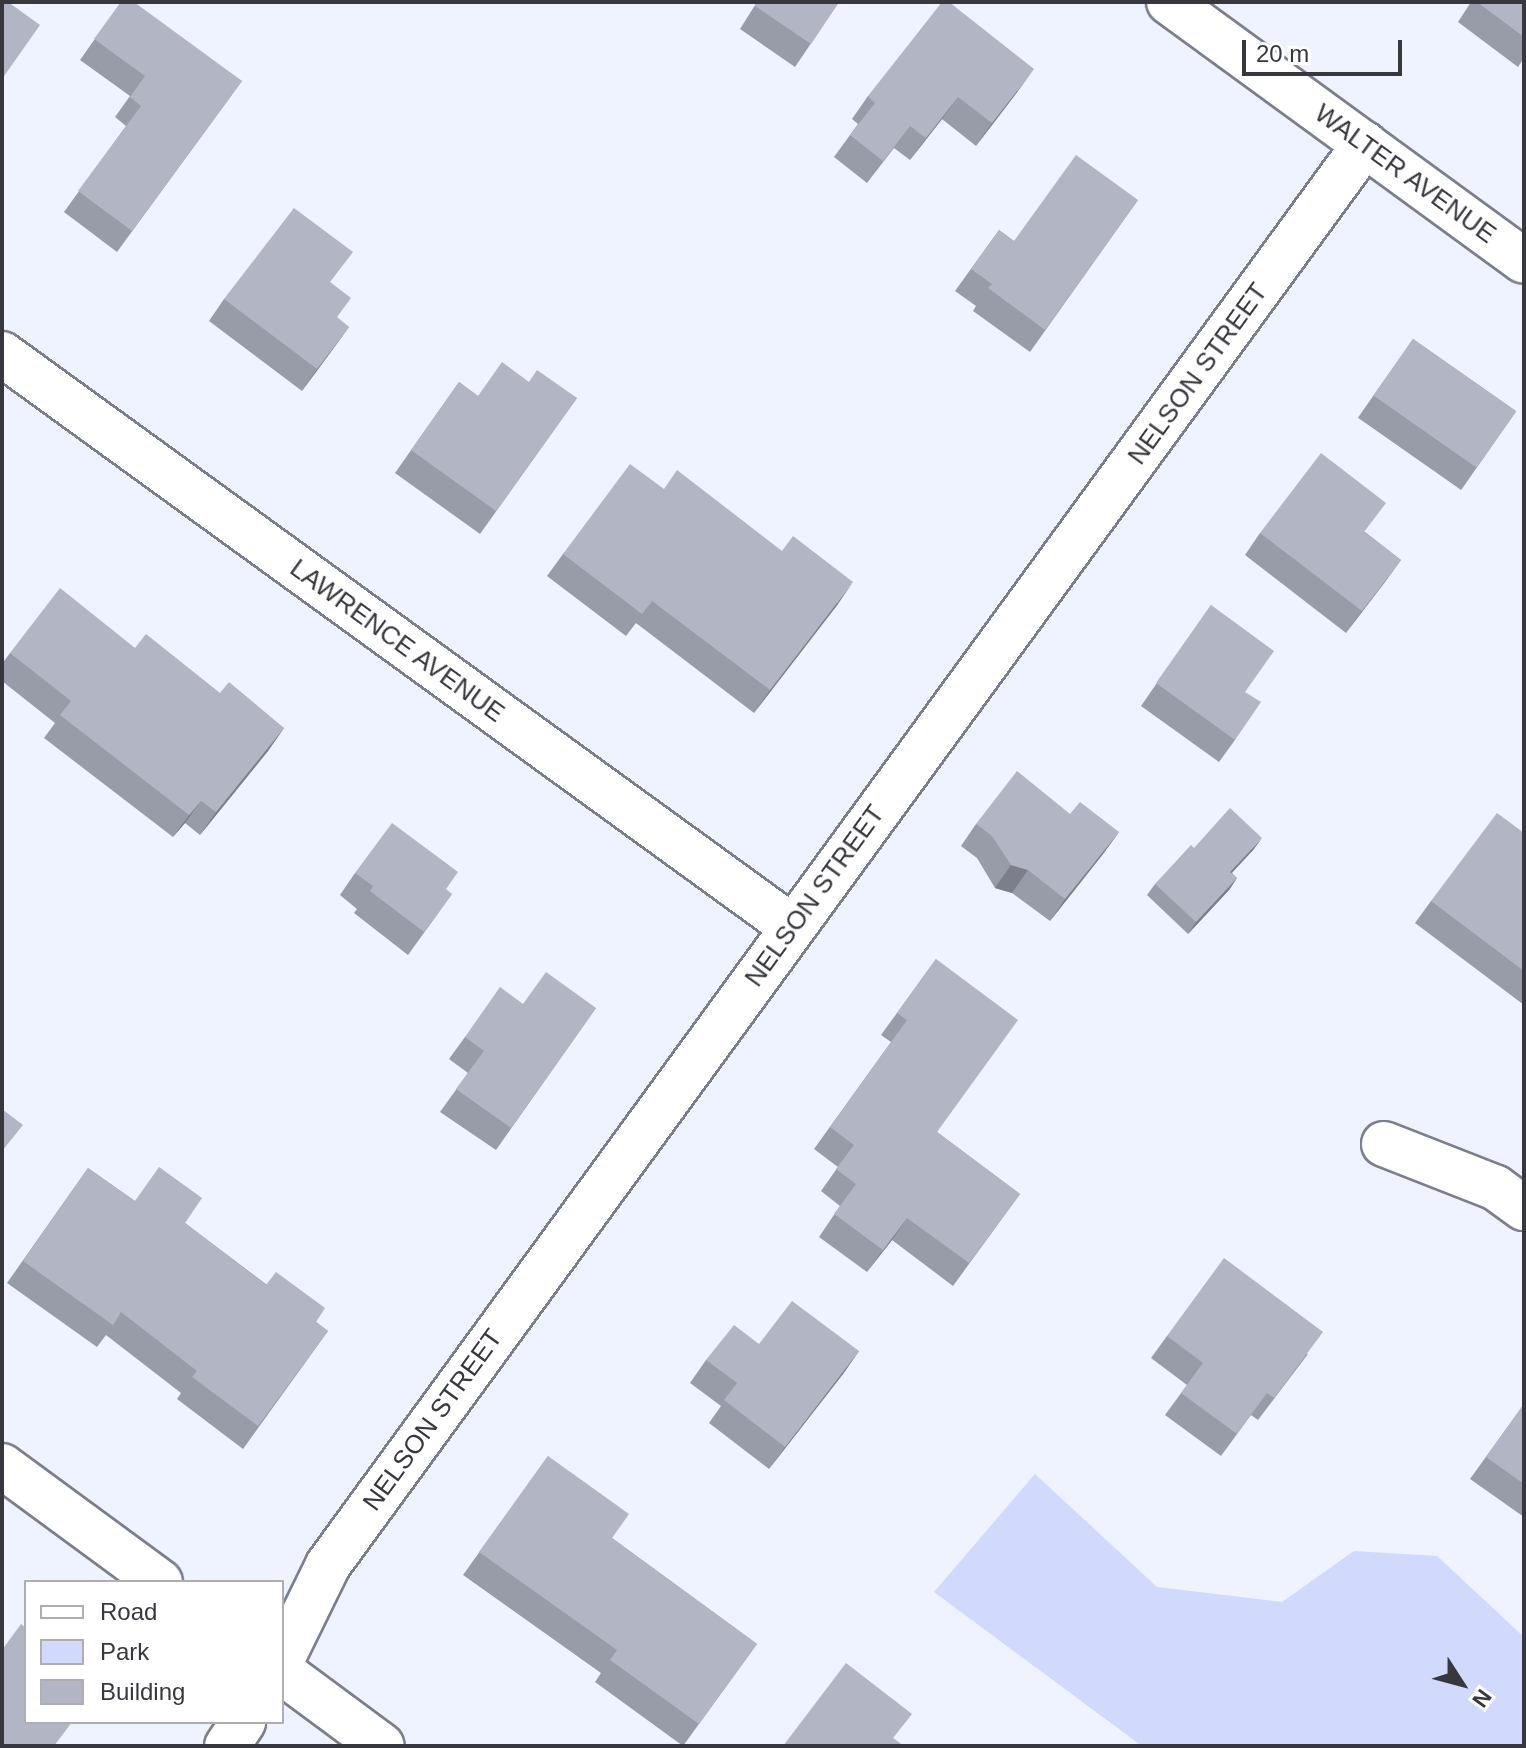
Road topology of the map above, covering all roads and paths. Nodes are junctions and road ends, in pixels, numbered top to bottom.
1 (1169, 2) edge
2 (1365, 144) junction
3 (1524, 261) edge
4 (2, 354) edge
5 (792, 927) junction
6 (1384, 1144) dead end
7 (1524, 1208) edge
8 (2, 1466) edge
9 (157, 1580) edge
10 (284, 1655) edge
11 (284, 1673) edge
12 (242, 1724) edge
13 (227, 1746) edge
14 (382, 1746) edge

1 - 2 street, WALTER AVENUE
2 - 3 street, WALTER AVENUE
2 - 5 street, NELSON STREET
4 - 5 street, LAWRENCE AVENUE
5 - 10 street, NELSON STREET
6 - 7 street
8 - 9 street
11 - 14 street
12 - 13 street

